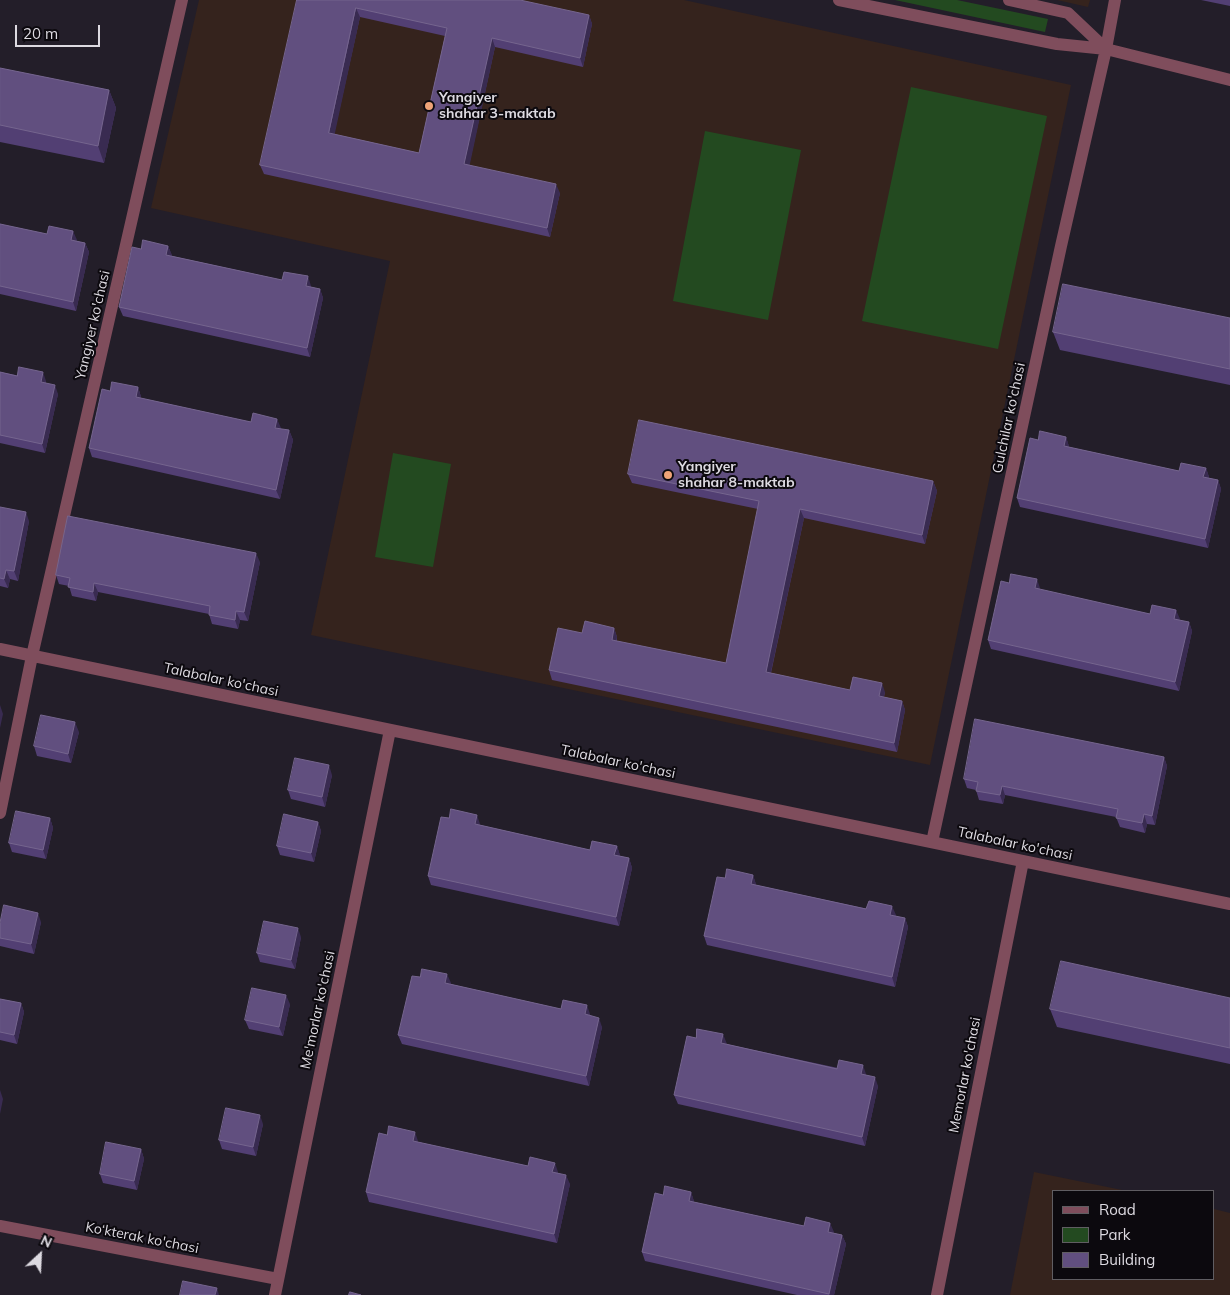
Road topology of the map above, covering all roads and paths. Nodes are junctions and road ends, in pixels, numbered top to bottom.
1 (182, 0) edge
2 (839, 0) edge
3 (1009, 0) edge
4 (1115, 0) edge
5 (1106, 49) junction
6 (1230, 80) edge
7 (0, 649) edge
8 (32, 656) junction
9 (390, 730) junction
10 (0, 813) edge
11 (932, 842) junction
12 (1023, 861) junction
13 (1230, 904) edge
14 (0, 1226) edge
15 (278, 1279) junction
16 (275, 1295) edge
17 (937, 1295) edge

1 - 8 street, Yangiyer ko'chasi
2 - 5 street
3 - 5 street
4 - 5 street, Gulchilar ko'chasi
5 - 6 street
5 - 11 street, Gulchilar ko'chasi
7 - 8 street, Talabalar ko'chasi
8 - 9 street, Talabalar ko'chasi
8 - 10 street, Yangiyer ko'chasi
9 - 11 street, Talabalar ko'chasi
9 - 15 street, Me'morlar ko'chasi
11 - 12 street, Talabalar ko'chasi
12 - 13 street, Talabalar ko'chasi
12 - 17 street, Memorlar ko'chasi
14 - 15 street, Ko‘kterak ko'chasi
15 - 16 street, Me'morlar ko'chasi

